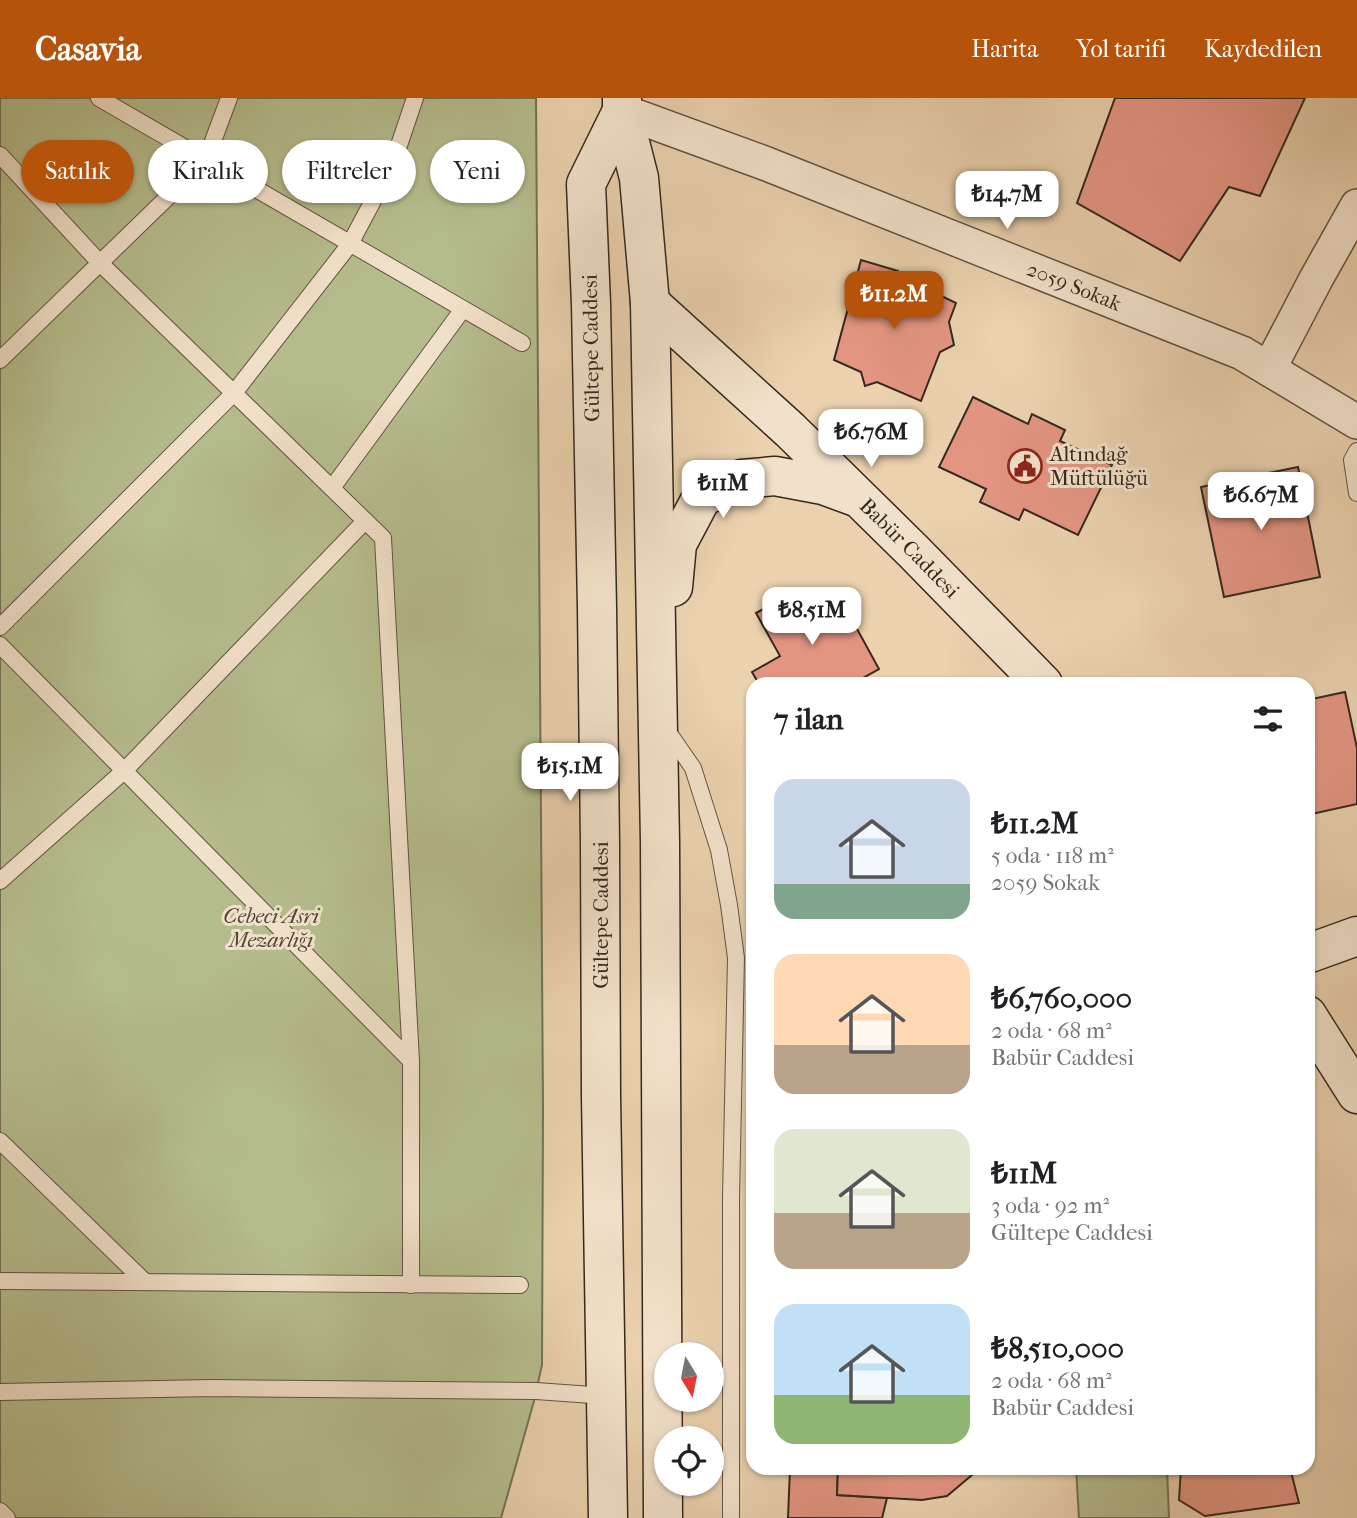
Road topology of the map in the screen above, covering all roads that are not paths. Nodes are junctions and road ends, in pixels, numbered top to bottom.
1 (99, 98) edge
2 (229, 98) edge
3 (415, 98) edge
4 (622, 104) edge
5 (171, 140) edge
6 (213, 140) edge
7 (0, 155) edge
8 (268, 196) edge
9 (162, 203) edge
10 (1357, 206) edge
11 (350, 244) junction
12 (100, 263) junction
13 (650, 303) junction
14 (463, 309) junction
15 (522, 343) dead end
16 (0, 360) edge
17 (1269, 369) junction
18 (234, 393) junction
19 (1357, 422) edge
20 (1357, 451) edge
21 (332, 488) junction
22 (1357, 494) edge
23 (858, 498) junction
24 (365, 520) junction
25 (656, 608) junction
26 (0, 627) edge
27 (0, 645) edge
28 (1036, 677) edge
29 (658, 719) junction
30 (124, 771) junction
31 (0, 881) edge
32 (1357, 936) edge
33 (1315, 951) edge
34 (1315, 1028) edge
35 (411, 1061) junction
36 (1357, 1094) edge
37 (0, 1141) edge
38 (0, 1281) edge
39 (145, 1282) junction
40 (411, 1284) junction
41 (520, 1285) dead end
42 (0, 1392) edge
43 (607, 1396) junction
44 (0, 1511) edge
45 (7, 1518) edge
46 (608, 1518) edge
47 (663, 1518) edge
48 (731, 1518) edge

1 - 5 lane
2 - 6 lane
3 - 11 lane
4 - 13 main road
4 - 17 street, 2059 Sokak
4 - 43 main road, Gültepe Caddesi
7 - 12 lane
8 - 11 lane
9 - 12 lane
10 - 17 street
11 - 14 lane
11 - 18 lane
12 - 16 lane
12 - 18 lane
13 - 23 main road, Babür Caddesi
13 - 25 main road
14 - 15 lane
14 - 21 lane
17 - 19 street, 2059 Sokak
18 - 21 lane
18 - 26 lane
20 - 22 lane
21 - 24 lane
23 - 25 main road
23 - 28 main road, Babür Caddesi
24 - 30 lane
24 - 35 lane
25 - 29 main road
27 - 30 lane
29 - 47 main road
29 - 48 lane
30 - 31 lane
30 - 35 lane
32 - 33 main road
34 - 36 main road
35 - 40 lane
37 - 39 lane
38 - 39 lane
39 - 40 lane
40 - 41 lane
42 - 43 lane
43 - 46 main road, Gültepe Caddesi
44 - 45 lane

